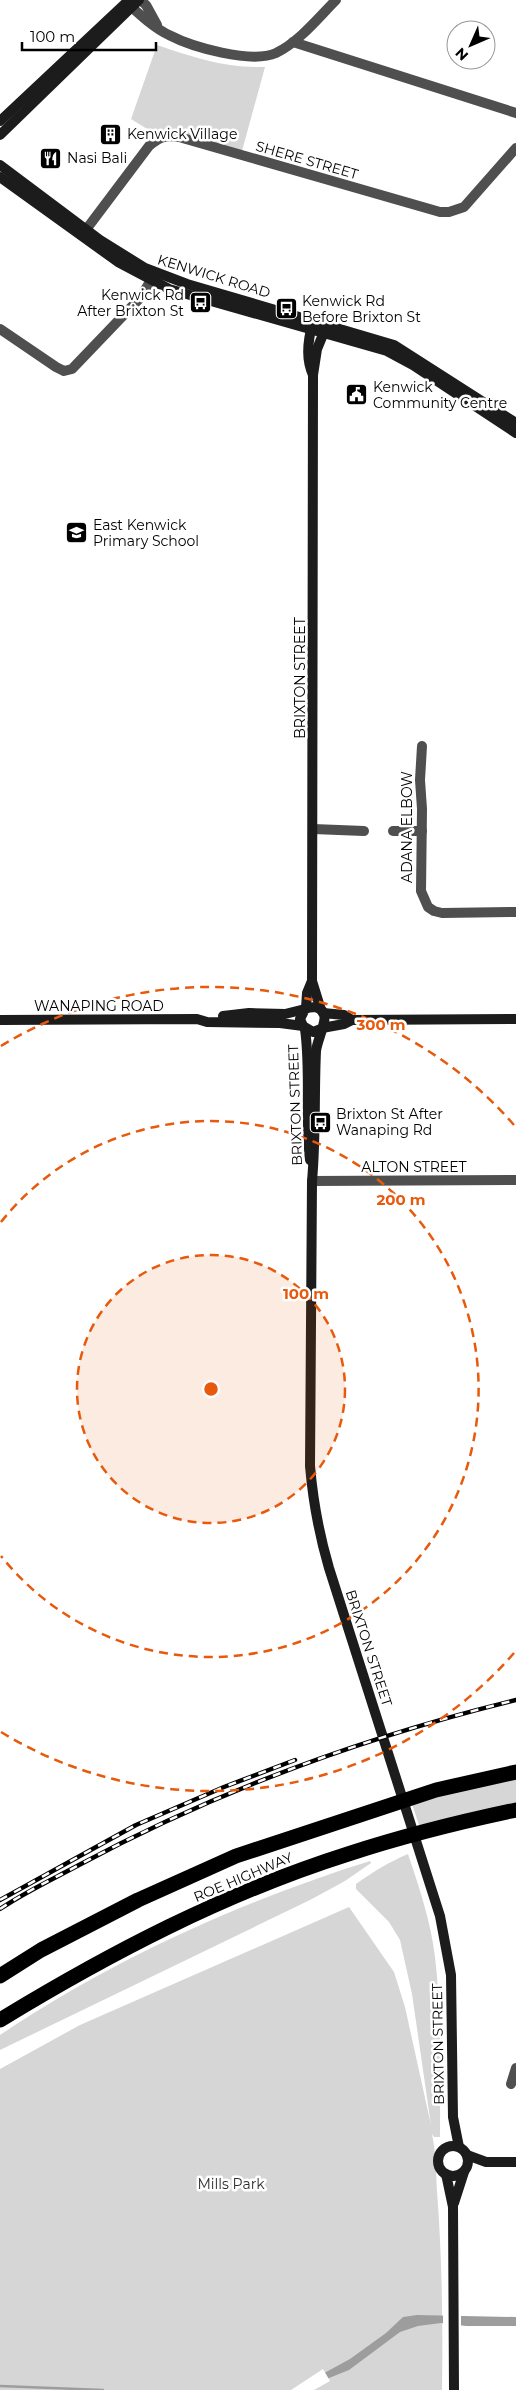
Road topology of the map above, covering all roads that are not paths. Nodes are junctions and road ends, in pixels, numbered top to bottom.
1 (336, 0) edge
2 (133, 2) edge
3 (293, 42) junction
4 (516, 113) edge
5 (0, 121) edge
6 (0, 136) edge
7 (516, 148) edge
8 (0, 165) edge
9 (0, 178) edge
10 (84, 233) junction
11 (151, 280) junction
12 (313, 325) junction
13 (326, 328) junction
14 (0, 329) edge
15 (313, 375) junction
16 (516, 423) edge
17 (516, 433) edge
18 (422, 746) dead end
19 (313, 829) junction
20 (364, 831) dead end
21 (393, 831) dead end
22 (422, 831) junction
23 (516, 912) edge
24 (312, 981) junction
25 (306, 1009) junction
26 (322, 1011) junction
27 (197, 1019) junction
28 (0, 1020) edge
29 (352, 1020) junction
30 (516, 1020) edge
31 (304, 1028) junction
32 (321, 1028) junction
33 (516, 1180) edge
34 (312, 1181) junction
35 (516, 1772) edge
36 (516, 1810) edge
37 (0, 1976) edge
38 (0, 2020) edge
39 (516, 2068) edge
40 (511, 2084) dead end
41 (453, 2117) junction
42 (446, 2148) junction
43 (463, 2151) junction
44 (486, 2162) junction
45 (516, 2162) edge
46 (464, 2170) junction
47 (446, 2174) junction
48 (453, 2207) junction
49 (454, 2390) edge

1 - 3 street
2 - 3 street
2 - 5 main road
2 - 6 main road
3 - 4 street
7 - 10 street, SHERE STREET
8 - 10 main road, KENWICK ROAD
9 - 10 main road, KENWICK ROAD
10 - 11 main road, KENWICK ROAD
10 - 12 main road, KENWICK ROAD
11 - 12 main road, KENWICK ROAD
11 - 14 street
12 - 13 main road, KENWICK ROAD
12 - 15 main road, BRIXTON STREET
13 - 15 main road, BRIXTON STREET
13 - 16 main road, KENWICK ROAD
13 - 17 main road, KENWICK ROAD
15 - 19 main road, BRIXTON STREET
18 - 22 street, ADANA ELBOW
19 - 20 street
19 - 24 main road, BRIXTON STREET
21 - 22 street
22 - 23 street, ADANA ELBOW
24 - 25 main road, BRIXTON STREET
24 - 26 main road, BRIXTON STREET
25 - 26 main road
25 - 27 main road, WANAPING ROAD
25 - 31 main road
26 - 29 main road
26 - 32 main road
27 - 28 main road, WANAPING ROAD
27 - 31 main road, WANAPING ROAD
29 - 30 main road
29 - 32 main road
31 - 32 main road
31 - 34 main road, BRIXTON STREET
32 - 34 main road, BRIXTON STREET
33 - 34 street, ALTON STREET
34 - 41 main road, BRIXTON STREET
35 - 37 highway, ROE HIGHWAY
36 - 38 highway, ROE HIGHWAY
39 - 40 street
41 - 42 main road, BRIXTON STREET
41 - 43 main road, BRIXTON STREET
42 - 43 main road
42 - 47 main road, BRIXTON STREET
43 - 44 main road
43 - 46 main road, BRIXTON STREET
44 - 45 main road
44 - 46 main road
46 - 47 main road
46 - 48 main road, BRIXTON STREET
47 - 48 main road, BRIXTON STREET
48 - 49 main road, BRIXTON STREET

